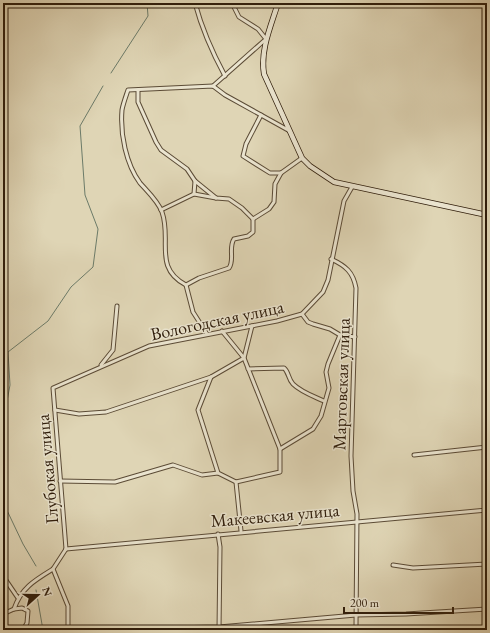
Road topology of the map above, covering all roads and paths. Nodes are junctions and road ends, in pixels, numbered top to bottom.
1 (195, 3) edge
2 (232, 3) edge
3 (278, 3) edge
4 (266, 39) junction
5 (225, 76) junction
6 (214, 86) junction
7 (138, 90) junction
8 (261, 115) junction
9 (288, 130) junction
10 (302, 158) junction
11 (281, 173) junction
12 (195, 181) junction
13 (352, 187) junction
14 (194, 194) junction
15 (216, 198) junction
16 (161, 210) junction
17 (487, 215) edge
18 (253, 219) junction
19 (331, 259) junction
20 (186, 285) junction
21 (118, 306) dead end
22 (302, 314) junction
23 (252, 326) junction
24 (222, 331) junction
25 (207, 334) junction
26 (340, 335) junction
27 (356, 337) junction
28 (113, 350) junction
29 (119, 358) junction
30 (244, 358) junction
31 (99, 368) junction
32 (248, 369) junction
33 (211, 377) junction
34 (53, 388) joint
35 (324, 400) junction
36 (55, 410) junction
37 (487, 447) edge
38 (280, 449) junction
39 (414, 454) dead end
40 (218, 473) junction
41 (60, 481) junction
42 (236, 482) junction
43 (487, 510) edge
44 (357, 521) junction
45 (241, 532) junction
46 (218, 534) junction
47 (66, 549) junction
48 (487, 564) edge
49 (393, 565) dead end
50 (53, 569) junction
51 (3, 576) edge
52 (18, 598) junction
53 (14, 609) junction
54 (487, 609) edge
55 (3, 614) edge
56 (356, 615) junction
57 (356, 626) dead end
58 (219, 629) edge
59 (23, 630) edge
60 (68, 630) edge

1 - 5 street
2 - 4 street
3 - 4 main road
4 - 5 street
4 - 9 main road
5 - 6 street
6 - 7 street
6 - 8 street
7 - 12 street
7 - 16 street
8 - 9 street
8 - 11 street
9 - 10 main road
10 - 11 street
10 - 13 main road
11 - 18 street
12 - 14 street
12 - 15 street
13 - 17 main road
13 - 19 street, Вологодская улица
14 - 15 street
14 - 16 street
15 - 18 street
16 - 20 street
18 - 20 street
19 - 22 street, Вологодская улица
19 - 27 street, Мартовская улица
20 - 25 street
21 - 28 street
22 - 23 street, Вологодская улица
22 - 26 street
23 - 24 street, Вологодская улица
23 - 30 street
24 - 25 street, Вологодская улица
24 - 30 street
25 - 29 street, Вологодская улица
26 - 27 street
26 - 35 street
27 - 44 street, Мартовская улица
28 - 29 street
28 - 31 street
29 - 31 street, Вологодская улица
30 - 32 street
30 - 33 street
31 - 34 street, Вологодская улица
32 - 35 street
32 - 38 street
33 - 36 street
33 - 40 street
34 - 36 street, Глубокая улица
35 - 38 street
36 - 41 street, Глубокая улица
37 - 39 street
38 - 42 street
40 - 41 street
40 - 42 street
41 - 47 street, Глубокая улица
42 - 45 street
43 - 44 street, Макеевская улица
44 - 45 street, Макеевская улица
44 - 56 street, Мартовская улица
45 - 46 street, Макеевская улица
46 - 47 street, Макеевская улица
46 - 58 street
47 - 50 street
48 - 49 street
50 - 52 street
50 - 60 street
51 - 52 street
52 - 53 street
53 - 55 street
53 - 59 street
54 - 56 street
56 - 57 street, Мартовская улица
56 - 58 street
58 - 60 street

